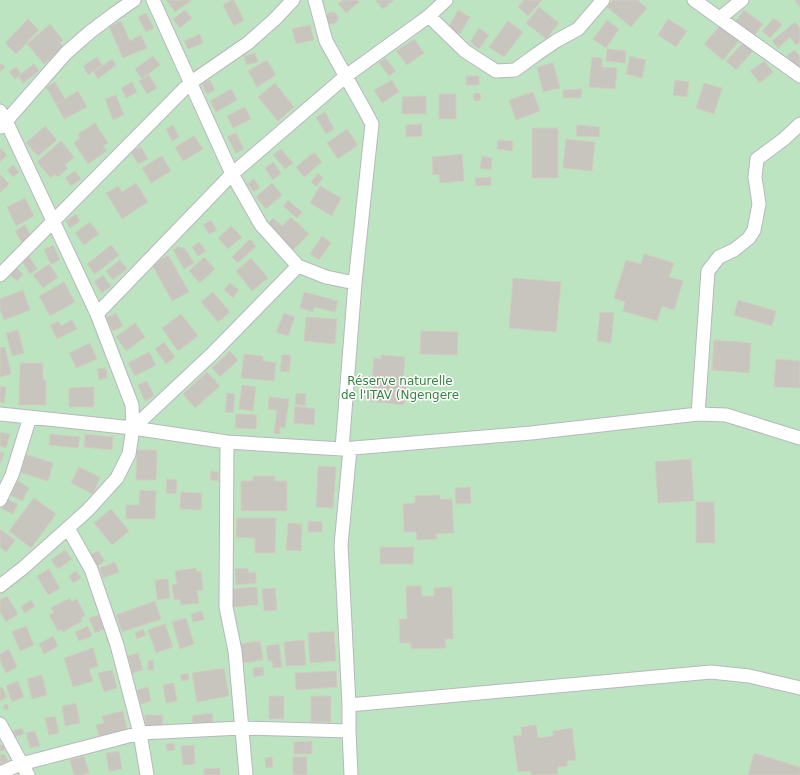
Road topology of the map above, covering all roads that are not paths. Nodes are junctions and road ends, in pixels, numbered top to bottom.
1 (134, 0) edge
2 (153, 0) edge
3 (292, 0) edge
4 (315, 0) edge
5 (446, 0) edge
6 (603, 0) edge
7 (694, 0) edge
8 (742, 0) edge
9 (429, 16) junction
10 (720, 18) junction
11 (346, 76) junction
12 (800, 76) edge
13 (190, 83) junction
14 (2, 120) edge
15 (800, 124) edge
16 (232, 174) junction
17 (53, 221) junction
18 (298, 266) junction
19 (0, 275) edge
20 (355, 283) junction
21 (97, 314) junction
22 (0, 414) edge
23 (698, 414) junction
24 (30, 417) junction
25 (133, 428) junction
26 (800, 438) edge
27 (227, 442) junction
28 (346, 449) junction
29 (0, 500) edge
30 (68, 528) junction
31 (0, 586) edge
32 (800, 688) edge
33 (349, 705) junction
34 (0, 724) edge
35 (242, 728) junction
36 (349, 730) junction
37 (140, 733) junction
38 (24, 769) edge
39 (0, 773) edge
40 (147, 775) edge
41 (246, 775) edge
42 (351, 775) edge

1 - 14 street
2 - 13 street
3 - 13 street
4 - 11 street
5 - 9 street
6 - 9 street
7 - 10 street
8 - 10 street
9 - 11 street
10 - 12 street
11 - 16 street
11 - 20 street
13 - 16 street
13 - 17 street
14 - 17 street
15 - 23 street
16 - 18 street
16 - 21 street
17 - 19 street
17 - 21 street
18 - 20 street
18 - 25 street
20 - 28 street
21 - 25 street
22 - 24 street
23 - 26 street
23 - 28 street
24 - 25 street
24 - 29 street
25 - 27 street
25 - 30 street
27 - 28 street
27 - 35 street
28 - 33 street
30 - 31 street
30 - 37 street
32 - 33 street
33 - 36 street
34 - 38 street
35 - 36 street
35 - 37 street
35 - 41 street
36 - 42 street
37 - 38 street
37 - 40 street
38 - 39 street

